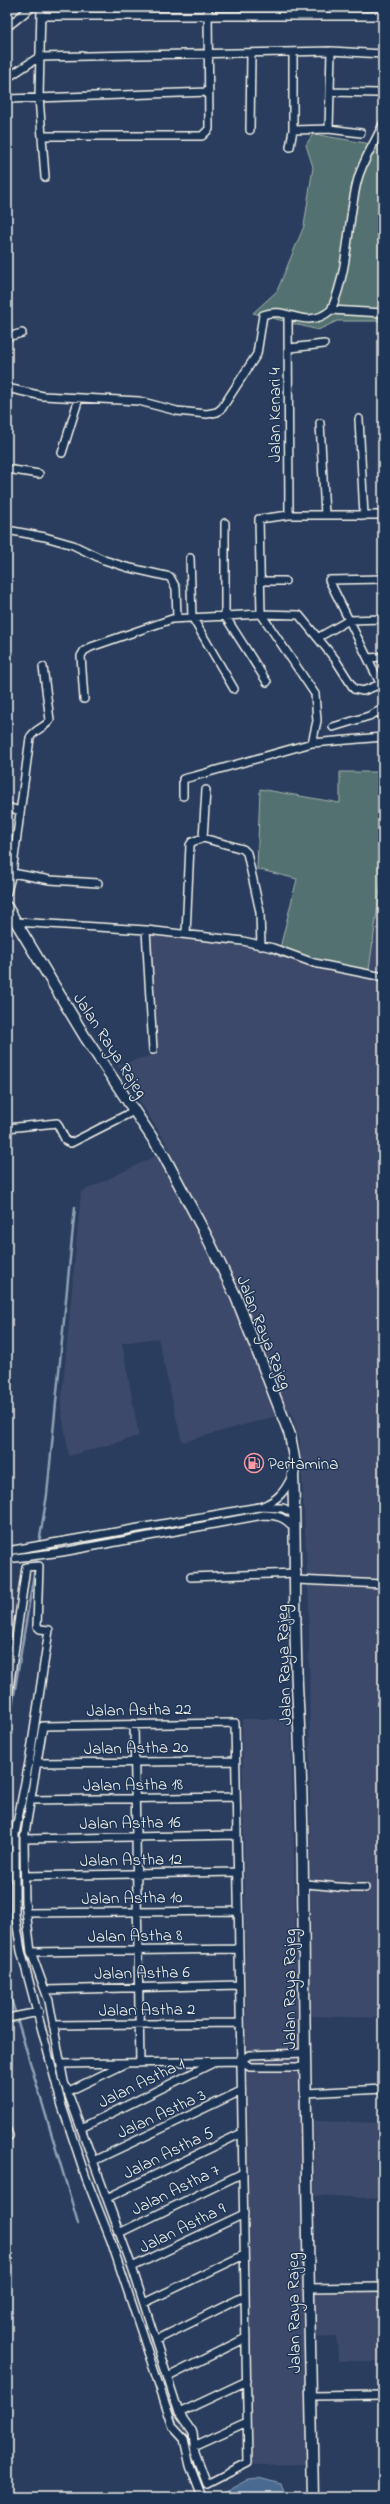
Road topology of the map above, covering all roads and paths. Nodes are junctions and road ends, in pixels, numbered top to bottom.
1 (32, 7) edge
2 (41, 7) edge
3 (208, 7) edge
4 (41, 16) junction
5 (383, 16) edge
6 (208, 17) junction
7 (7, 27) edge
8 (331, 51) junction
9 (293, 53) junction
10 (251, 54) junction
11 (383, 54) edge
12 (208, 55) junction
13 (39, 57) junction
14 (7, 78) edge
15 (209, 92) junction
16 (330, 92) junction
17 (378, 93) dead end
18 (40, 97) junction
19 (7, 99) edge
20 (383, 124) edge
21 (329, 129) junction
22 (250, 130) dead end
23 (293, 130) junction
24 (361, 133) dead end
25 (42, 136) junction
26 (290, 147) dead end
27 (45, 177) dead end
28 (331, 310) junction
29 (383, 312) edge
30 (288, 315) junction
31 (22, 333) dead end
32 (7, 337) edge
33 (324, 344) dead end
34 (290, 348) junction
35 (7, 388) edge
36 (78, 398) junction
37 (359, 419) dead end
38 (320, 423) dead end
39 (62, 453) dead end
40 (7, 469) edge
41 (39, 474) dead end
42 (289, 515) junction
43 (325, 515) junction
44 (383, 515) edge
45 (364, 516) junction
46 (225, 524) dead end
47 (7, 530) edge
48 (190, 558) dead end
49 (383, 579) edge
50 (260, 581) junction
51 (285, 581) dead end
52 (261, 614) junction
53 (225, 616) junction
54 (192, 617) junction
55 (178, 618) junction
56 (383, 619) edge
57 (349, 620) junction
58 (319, 637) junction
59 (383, 657) edge
60 (368, 658) junction
61 (43, 668) dead end
62 (267, 682) dead end
63 (382, 686) edge
64 (234, 689) dead end
65 (84, 699) dead end
66 (383, 709) edge
67 (383, 720) edge
68 (333, 727) dead end
69 (383, 737) edge
70 (312, 742) junction
71 (206, 790) dead end
72 (183, 796) dead end
73 (7, 807) edge
74 (20, 811) junction
75 (203, 838) junction
76 (12, 873) junction
77 (98, 884) dead end
78 (7, 892) edge
79 (7, 907) edge
80 (16, 922) junction
81 (146, 930) junction
82 (186, 934) junction
83 (261, 946) junction
84 (383, 977) edge
85 (153, 1050) dead end
86 (134, 1111) junction
87 (7, 1128) edge
88 (293, 1475) junction
89 (259, 1507) junction
90 (295, 1514) junction
91 (295, 1530) junction
92 (7, 1551) edge
93 (7, 1559) edge
94 (191, 1577) dead end
95 (297, 1577) junction
96 (383, 1584) edge
97 (7, 1703) edge
98 (134, 1724) junction
99 (235, 1761) junction
100 (135, 1762) junction
101 (37, 1763) junction
102 (236, 1797) junction
103 (135, 1799) junction
104 (31, 1800) junction
105 (7, 1834) edge
106 (15, 1834) junction
107 (237, 1835) junction
108 (136, 1837) junction
109 (24, 1839) junction
110 (237, 1872) junction
111 (137, 1874) junction
112 (25, 1876) junction
113 (304, 1884) junction
114 (365, 1888) dead end
115 (238, 1911) junction
116 (137, 1912) junction
117 (26, 1913) junction
118 (239, 1948) junction
119 (138, 1950) junction
120 (31, 1952) junction
121 (239, 1985) junction
122 (139, 1988) junction
123 (45, 1990) junction
124 (39, 2012) junction
125 (9, 2016) edge
126 (240, 2023) junction
127 (139, 2024) junction
128 (53, 2026) junction
129 (305, 2053) junction
130 (241, 2061) junction
131 (215, 2062) junction
132 (126, 2063) junction
133 (140, 2063) junction
134 (60, 2064) junction
135 (305, 2067) junction
136 (383, 2089) edge
137 (241, 2091) junction
138 (68, 2092) junction
139 (306, 2093) junction
140 (81, 2128) junction
141 (242, 2133) junction
142 (93, 2161) junction
143 (243, 2173) junction
144 (107, 2198) junction
145 (244, 2214) junction
146 (119, 2233) junction
147 (244, 2255) junction
148 (132, 2267) junction
149 (383, 2287) edge
150 (308, 2288) junction
151 (245, 2296) junction
152 (144, 2304) junction
153 (246, 2338) junction
154 (156, 2340) junction
155 (168, 2377) junction
156 (247, 2381) junction
157 (383, 2395) edge
158 (311, 2396) junction
159 (179, 2413) junction
160 (248, 2422) junction
161 (194, 2446) junction
162 (202, 2497) edge
163 (312, 2497) edge

1 - 7 street
2 - 4 street
3 - 6 street
4 - 6 street
4 - 13 street
5 - 6 street
6 - 12 street
8 - 9 street
8 - 11 street
8 - 16 street
9 - 10 street
9 - 23 street
10 - 12 street
10 - 22 street
12 - 13 street
12 - 15 street
13 - 14 street
13 - 18 street
15 - 18 street
15 - 25 street
16 - 17 street
16 - 21 street
18 - 19 street
18 - 25 street
20 - 28 street
21 - 23 street
21 - 24 street
23 - 26 street
25 - 27 street
28 - 29 street
28 - 30 street
30 - 34 street, Jalan Kenari 4
30 - 36 street
31 - 32 street
33 - 34 street
34 - 42 street, Jalan Kenari 4
35 - 36 street
36 - 39 street
37 - 45 street
38 - 43 street
40 - 41 street
42 - 43 street
42 - 50 street
43 - 45 street
44 - 45 street
46 - 53 street
47 - 55 street
48 - 54 street
49 - 57 street
50 - 51 street
50 - 52 street
52 - 53 street
52 - 58 street
52 - 70 street
53 - 54 street
53 - 62 street
54 - 55 street
54 - 64 street
55 - 65 street
56 - 57 street
57 - 58 street
57 - 60 street
58 - 63 street
59 - 60 street
60 - 63 street
61 - 74 street
66 - 67 street
66 - 68 street
69 - 70 street
70 - 72 street
71 - 75 street
73 - 74 street
74 - 76 street
75 - 82 street
75 - 83 street
76 - 77 street
76 - 78 street
79 - 80 main road, Jalan Raya Rajeg
80 - 81 street
80 - 86 main road, Jalan Raya Rajeg
81 - 82 street
81 - 85 street
82 - 83 street
83 - 84 street
86 - 87 street
86 - 88 main road, Jalan Raya Rajeg
88 - 89 street
88 - 90 main road, Jalan Raya Rajeg
89 - 90 street
89 - 92 street
90 - 91 main road, Jalan Raya Rajeg
91 - 93 street
91 - 95 main road, Jalan Raya Rajeg
94 - 95 street
95 - 96 street
95 - 113 main road, Jalan Raya Rajeg
97 - 106 street
98 - 99 street, Jalan Astha 22
98 - 100 street
98 - 101 street, Jalan Astha 22
99 - 100 street, Jalan Astha 20
99 - 102 street
100 - 101 street, Jalan Astha 20
100 - 103 street
101 - 104 street
102 - 103 street, Jalan Astha 18
102 - 107 street
103 - 104 street, Jalan Astha 18
103 - 108 street
104 - 109 street
105 - 106 street
106 - 124 street
107 - 108 street, Jalan Astha 16
107 - 110 street
108 - 109 street, Jalan Astha 16
108 - 111 street
109 - 112 street
110 - 111 street, Jalan Astha 12
110 - 115 street
111 - 112 street, Jalan Astha 12
111 - 116 street
112 - 117 street
113 - 114 street
113 - 129 main road, Jalan Raya Rajeg
115 - 116 street, Jalan Astha 10
115 - 118 street
116 - 117 street, Jalan Astha 10
116 - 119 street
117 - 120 street
118 - 119 street, Jalan Astha 8
118 - 121 street
119 - 120 street, Jalan Astha 8
119 - 122 street
120 - 123 street
121 - 122 street, Jalan Astha 6
121 - 126 street
122 - 123 street, Jalan Astha 6
122 - 127 street
123 - 128 street
124 - 125 street
124 - 162 street
126 - 127 street, Jalan Astha 2
126 - 130 street
127 - 128 street, Jalan Astha 2
127 - 133 street
128 - 134 street
129 - 130 street
129 - 135 main road, Jalan Raya Rajeg
130 - 131 street
130 - 135 street
130 - 137 street
131 - 133 street
131 - 140 street, Jalan Astha 1
132 - 133 street
132 - 134 street
132 - 138 street
134 - 138 street
135 - 139 main road, Jalan Raya Rajeg
136 - 139 street
137 - 141 street
137 - 142 street, Jalan Astha 3
138 - 140 street
139 - 150 main road, Jalan Raya Rajeg
140 - 142 street
141 - 143 street
141 - 144 street, Jalan Astha 5
142 - 144 street
143 - 145 street
143 - 146 street, Jalan Astha 7
144 - 146 street
145 - 147 street
145 - 148 street, Jalan Astha 9
146 - 148 street
147 - 151 street
147 - 152 street
148 - 152 street
149 - 150 street
150 - 158 main road, Jalan Raya Rajeg
151 - 153 street
151 - 154 street
152 - 154 street
153 - 155 street
153 - 156 street
154 - 155 street
155 - 159 street
156 - 159 street
156 - 160 street
157 - 158 street
158 - 163 main road, Jalan Raya Rajeg
159 - 161 street
160 - 161 street
160 - 161 street

